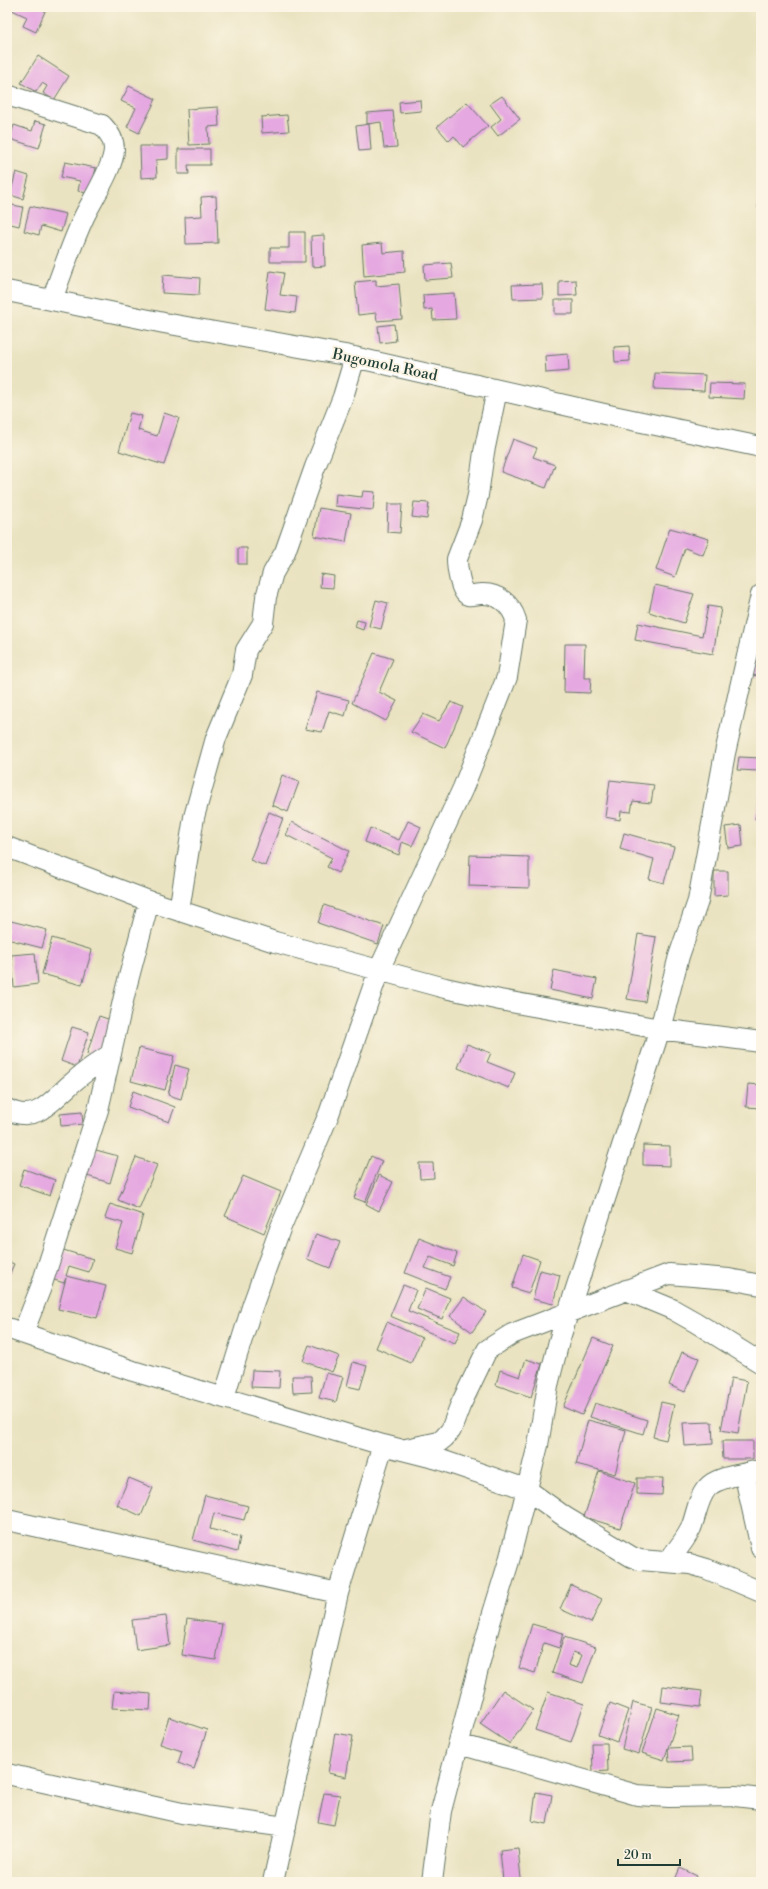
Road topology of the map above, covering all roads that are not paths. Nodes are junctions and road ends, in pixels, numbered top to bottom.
1 (7, 95) edge
2 (7, 291) edge
3 (52, 300) junction
4 (355, 357) junction
5 (497, 390) junction
6 (761, 447) edge
7 (761, 595) edge
8 (7, 847) edge
9 (149, 901) junction
10 (178, 911) junction
11 (379, 970) junction
12 (660, 1029) junction
13 (761, 1042) edge
14 (111, 1054) junction
15 (7, 1109) edge
16 (761, 1285) edge
17 (626, 1290) junction
18 (570, 1311) junction
19 (15, 1330) edge
20 (761, 1363) edge
21 (224, 1397) junction
22 (383, 1445) junction
23 (402, 1450) junction
24 (756, 1471) edge
25 (526, 1488) junction
26 (7, 1520) edge
27 (761, 1548) edge
28 (668, 1561) junction
29 (761, 1592) edge
30 (338, 1593) junction
31 (459, 1744) junction
32 (7, 1774) edge
33 (761, 1799) edge
34 (286, 1827) junction
35 (274, 1882) edge
36 (432, 1882) edge

1 - 3 street
2 - 3 street, Bugomola Road
3 - 4 street, Bugomola Road
4 - 5 street, Bugomola Road
4 - 10 street
5 - 6 street, Bugomola Road
5 - 11 street
7 - 12 street
8 - 9 street
9 - 10 street
9 - 14 street
10 - 11 street
11 - 12 street
11 - 21 street
12 - 13 street
12 - 18 street
14 - 15 street
14 - 19 street
16 - 17 street
17 - 18 street
17 - 20 street
18 - 23 street
18 - 25 street
19 - 21 street
21 - 22 street
22 - 23 street
22 - 30 street
23 - 25 street
24 - 27 street
24 - 28 street
25 - 28 street
25 - 31 street
26 - 30 street
28 - 29 street
30 - 34 street
31 - 33 street
31 - 36 street
32 - 34 street
34 - 35 street

